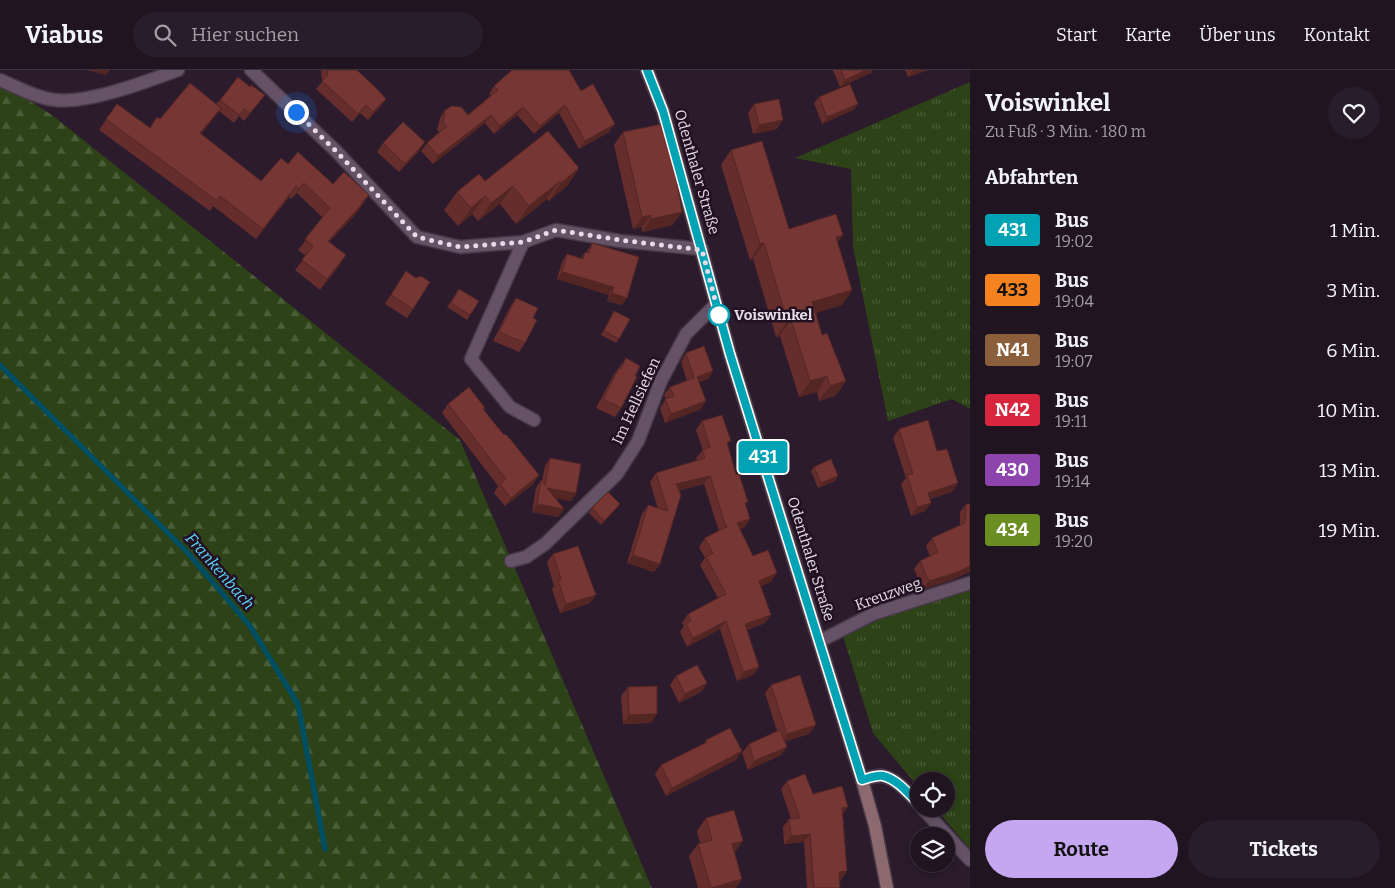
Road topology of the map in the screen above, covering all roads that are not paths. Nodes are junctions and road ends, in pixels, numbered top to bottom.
1 (178, 70) edge
2 (250, 70) edge
3 (647, 70) edge
4 (0, 80) edge
5 (523, 242) junction
6 (702, 250) junction
7 (716, 304) junction
8 (534, 420) dead end
9 (511, 561) dead end
10 (970, 583) edge
11 (820, 641) junction
12 (862, 780) junction
13 (910, 795) edge
14 (930, 817) edge
15 (970, 860) edge
16 (887, 888) edge

1 - 4 street
2 - 5 street
3 - 6 main road, Odenthaler Straße
5 - 6 street
5 - 8 street
6 - 7 main road, Odenthaler Straße
7 - 9 street, Im Hellsiefen
7 - 11 main road, Odenthaler Straße
10 - 11 street, Kreuzweg
11 - 12 main road, Odenthaler Straße
12 - 13 street
12 - 16 main road, Odenthaler Straße
14 - 15 street

